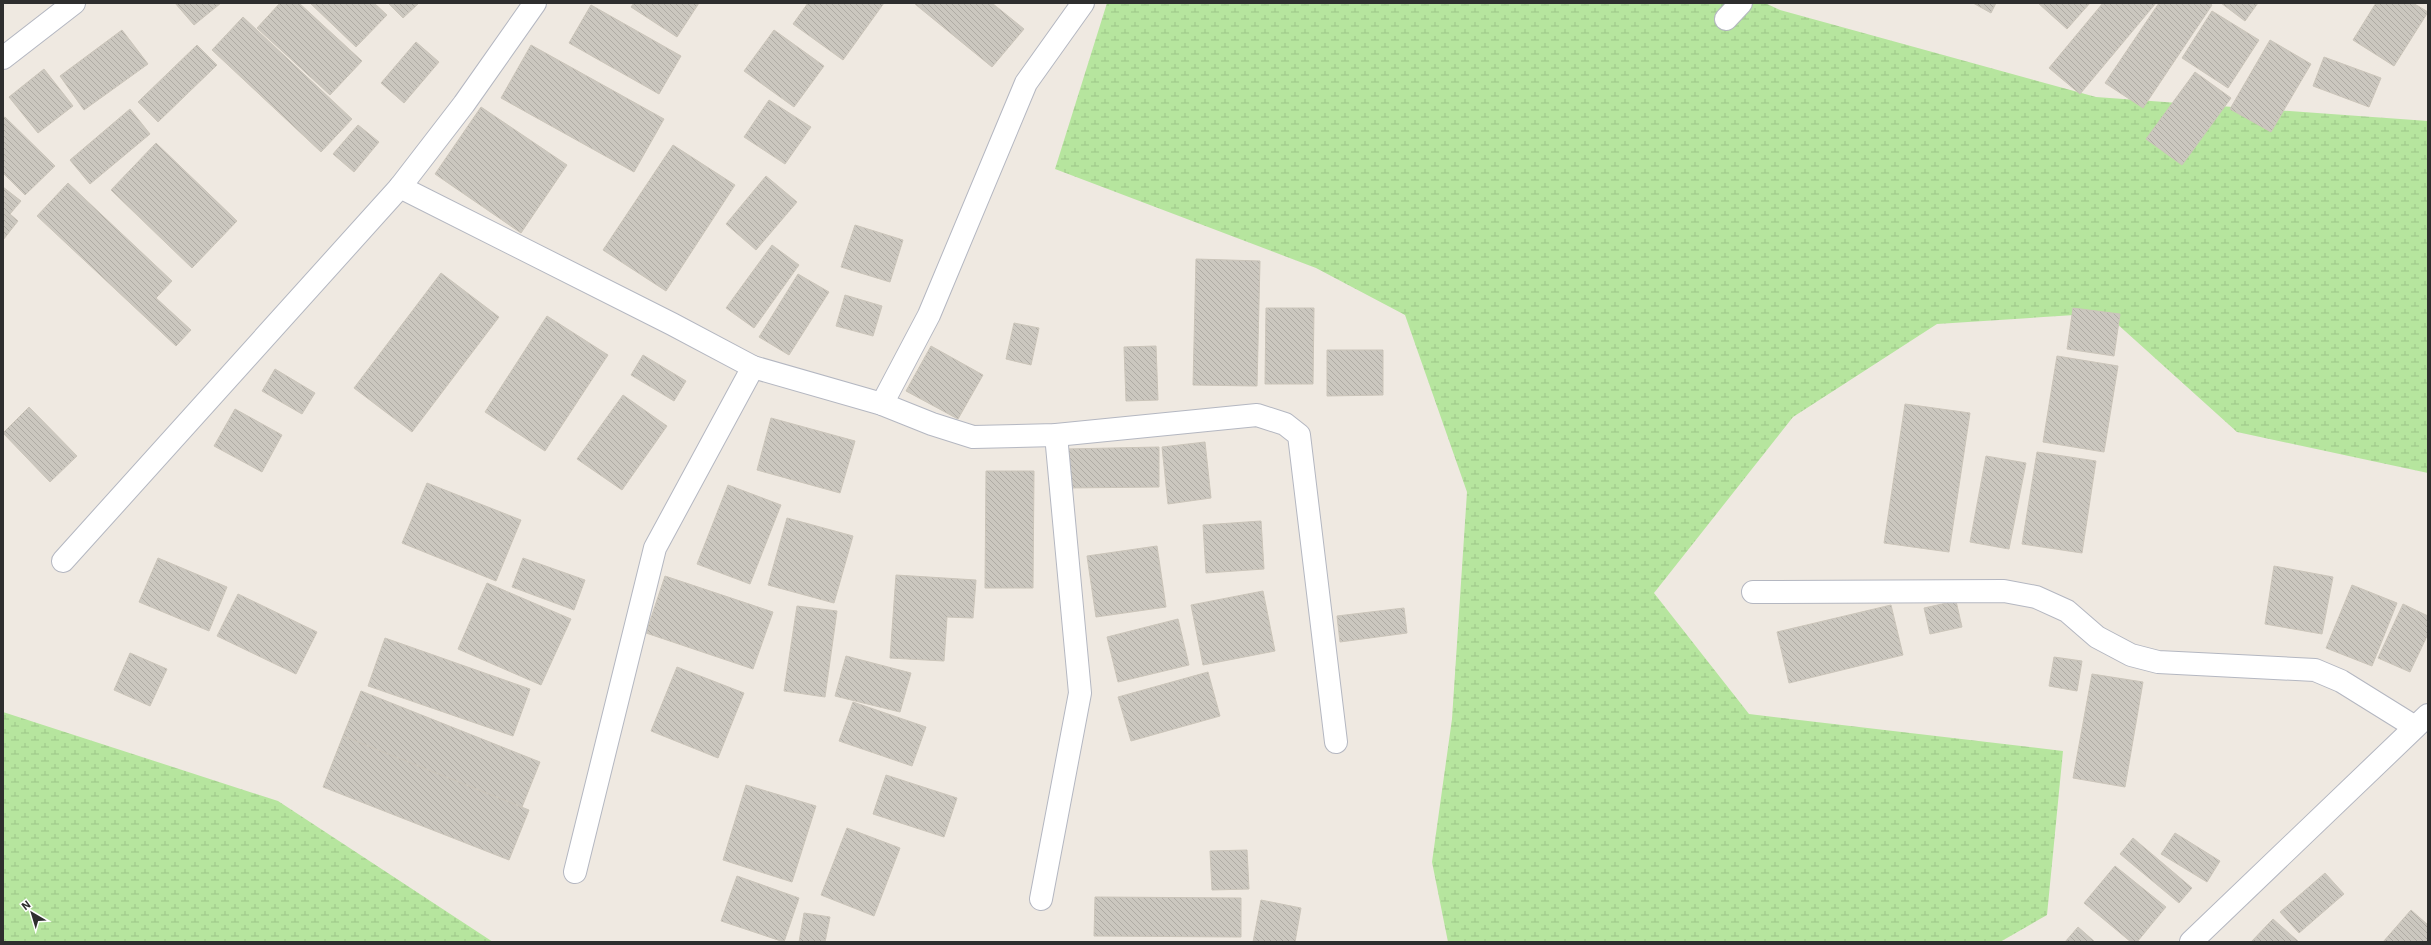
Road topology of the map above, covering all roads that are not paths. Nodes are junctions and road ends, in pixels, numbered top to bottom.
1 (74, 3) edge
2 (535, 3) edge
3 (1083, 3) edge
4 (1741, 3) edge
5 (1726, 19) dead end
6 (3, 58) edge
7 (400, 186) junction
8 (753, 367) junction
9 (882, 404) junction
10 (1056, 435) junction
11 (63, 561) dead end
12 (1753, 592) dead end
13 (2422, 721) edge
14 (1336, 742) dead end
15 (575, 872) dead end
16 (1041, 899) dead end
17 (2191, 942) edge

1 - 6 street
2 - 7 street
3 - 9 street
4 - 5 street
7 - 8 street
7 - 11 street
8 - 9 street
8 - 15 street
9 - 10 street
10 - 14 street
10 - 16 street
12 - 13 street
13 - 17 street

